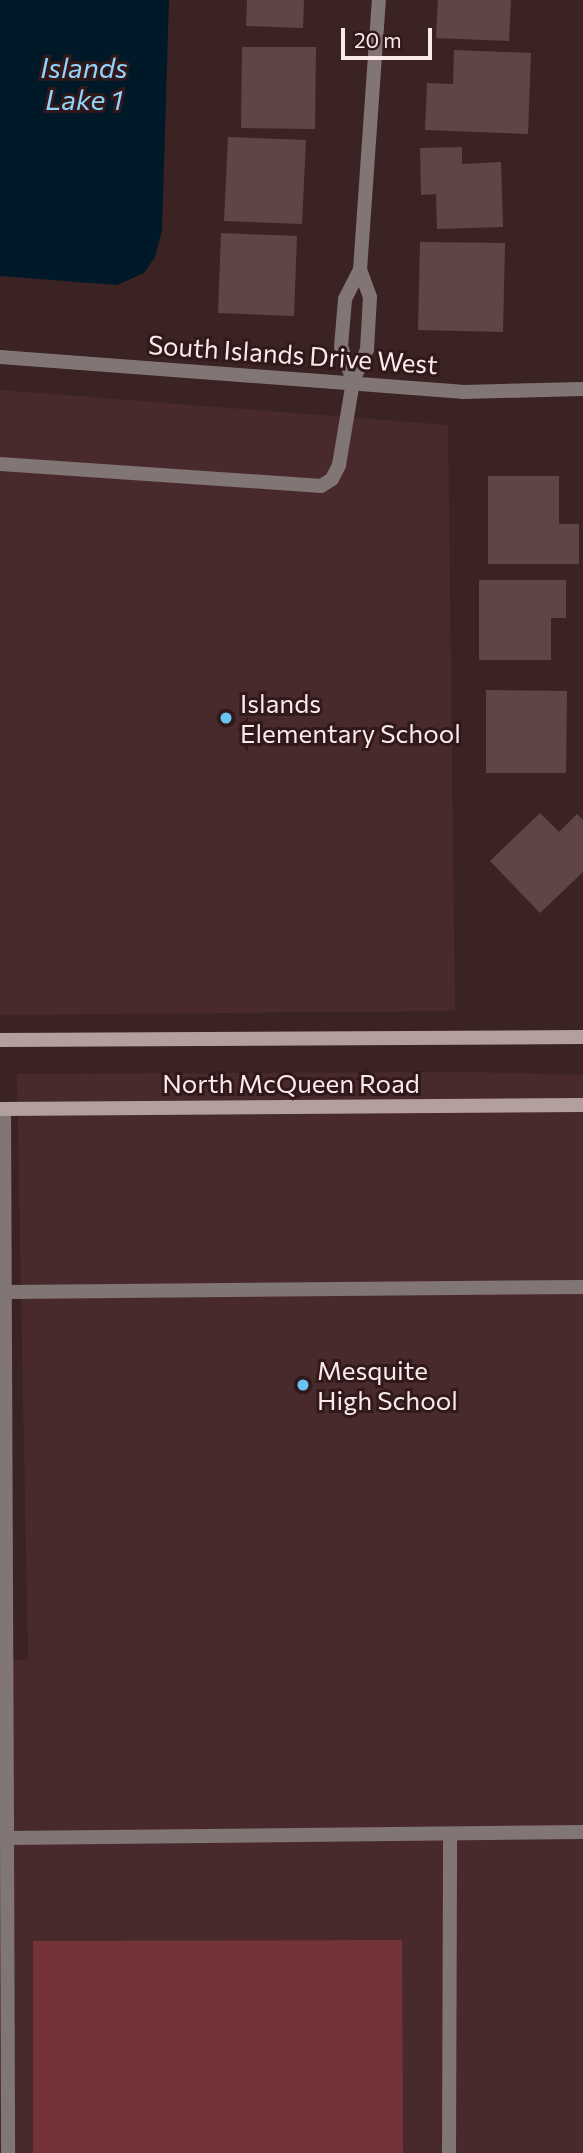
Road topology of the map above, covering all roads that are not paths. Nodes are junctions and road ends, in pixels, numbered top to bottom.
1 (379, 0) edge
2 (360, 270) junction
3 (0, 357) edge
4 (353, 381) junction
5 (583, 389) edge
6 (0, 464) edge
7 (583, 1037) edge
8 (0, 1040) edge
9 (583, 1105) edge
10 (2, 1109) edge
11 (583, 1287) edge
12 (6, 1292) junction
13 (583, 1832) edge
14 (450, 1835) junction
15 (7, 1838) junction
16 (8, 2153) edge
17 (449, 2153) edge

1 - 2 street
2 - 4 street
2 - 4 street
3 - 4 street, South Islands Drive West
4 - 5 street, South Islands Drive West
4 - 6 street
7 - 8 main road, North McQueen Road
9 - 10 main road, North McQueen Road
10 - 12 street
11 - 12 street
12 - 15 street
13 - 14 street
14 - 15 street
14 - 17 street
15 - 16 street

